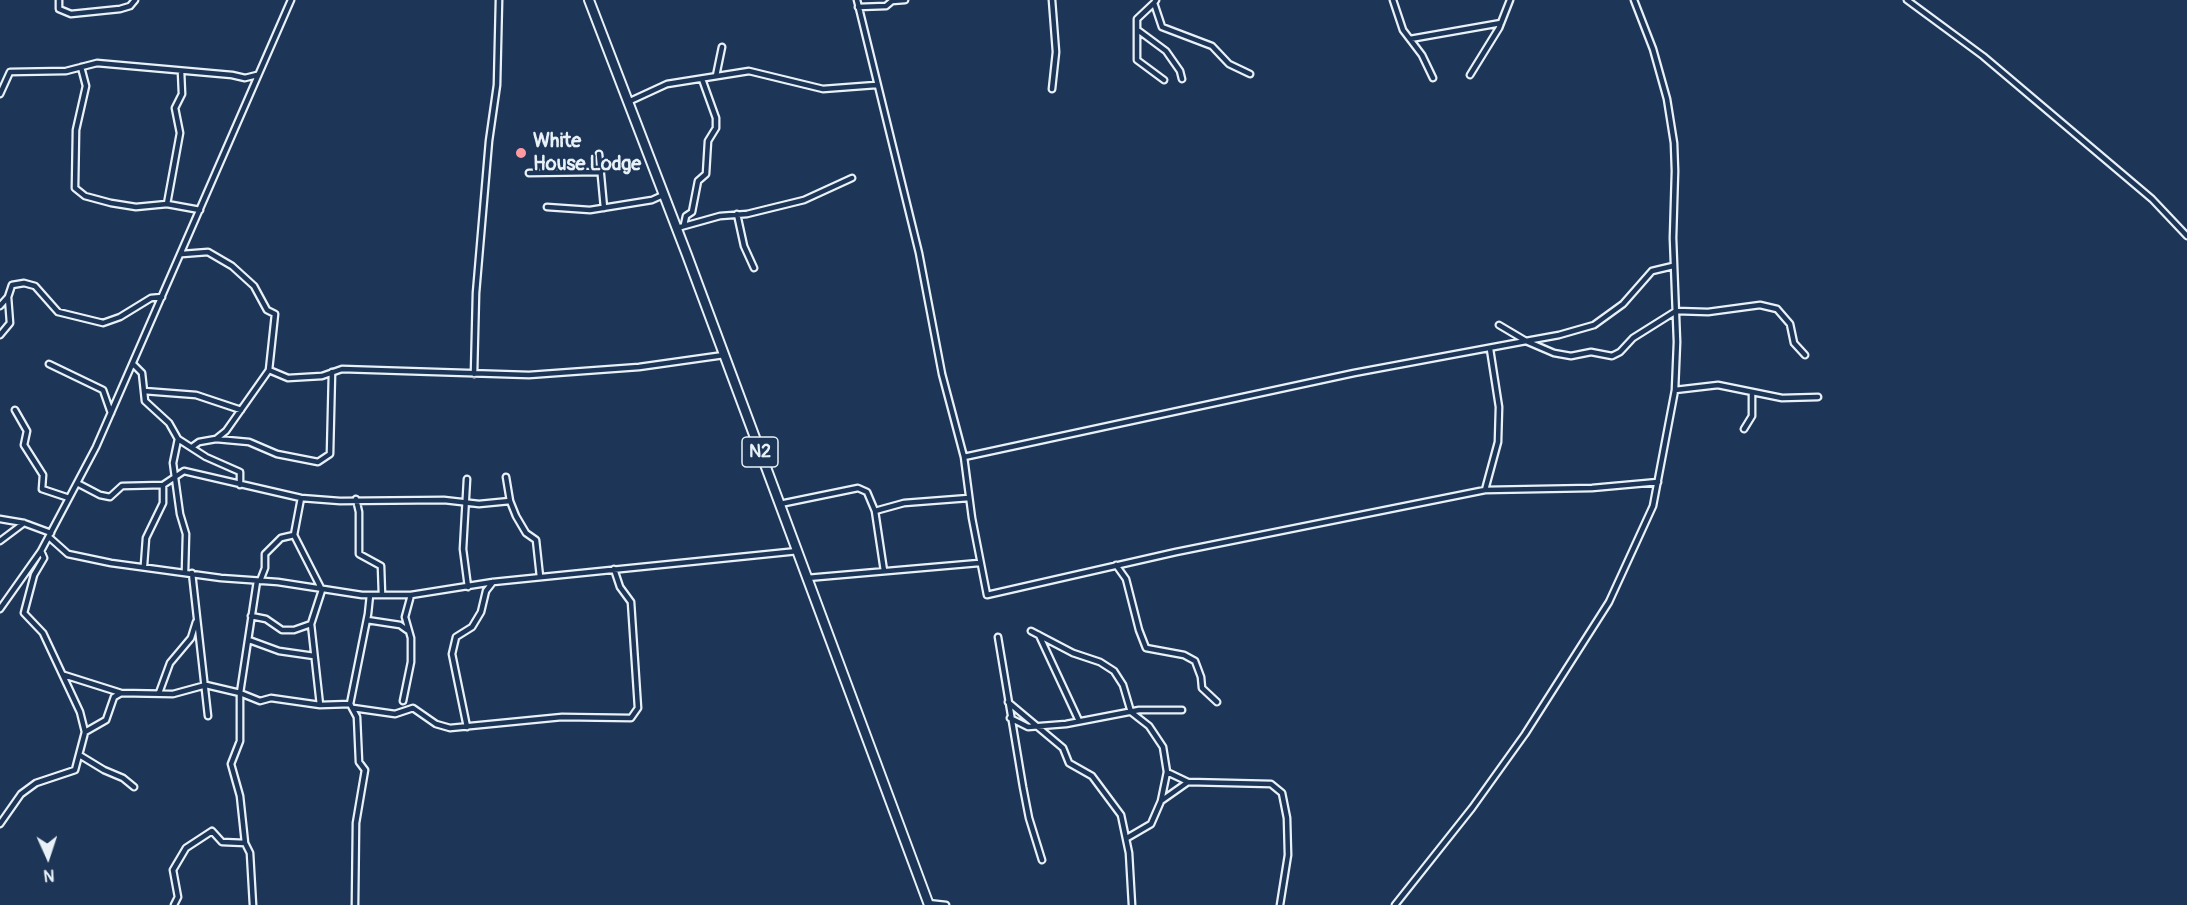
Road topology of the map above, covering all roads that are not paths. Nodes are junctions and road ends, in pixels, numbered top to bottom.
1 (59, 0) edge
2 (135, 0) edge
3 (291, 0) edge
4 (499, 0) edge
5 (589, 0) edge
6 (857, 0) edge
7 (906, 0) edge
8 (1052, 0) edge
9 (1393, 0) edge
10 (1510, 0) edge
11 (1634, 0) edge
12 (1907, 0) edge
13 (1155, 1) edge
14 (858, 7) junction
15 (1501, 23) junction
16 (1139, 31) junction
17 (1410, 39) junction
18 (722, 47) dead end
19 (81, 67) junction
20 (181, 71) junction
21 (1250, 74) dead end
22 (257, 75) junction
23 (1470, 75) dead end
24 (716, 76) junction
25 (1433, 78) dead end
26 (702, 79) junction
27 (1182, 79) dead end
28 (1164, 80) dead end
29 (876, 85) junction
30 (1052, 89) dead end
31 (0, 94) edge
32 (628, 102) junction
33 (599, 154) dead end
34 (600, 172) junction
35 (529, 173) dead end
36 (852, 178) dead end
37 (663, 195) junction
38 (167, 204) junction
39 (547, 207) dead end
40 (604, 208) junction
41 (200, 210) junction
42 (737, 214) junction
43 (680, 226) junction
44 (2187, 236) edge
45 (182, 254) junction
46 (1674, 266) junction
47 (753, 268) dead end
48 (8, 297) junction
49 (162, 297) junction
50 (0, 306) edge
51 (1676, 311) junction
52 (1499, 325) dead end
53 (0, 335) edge
54 (1526, 341) junction
55 (1490, 349) junction
56 (724, 355) junction
57 (1805, 355) dead end
58 (49, 364) dead end
59 (133, 364) junction
60 (269, 370) junction
61 (332, 372) junction
62 (474, 374) junction
63 (1675, 390) junction
64 (144, 391) junction
65 (1752, 392) junction
66 (1818, 397) dead end
67 (15, 410) dead end
68 (241, 410) junction
69 (111, 413) junction
70 (1744, 429) dead end
71 (178, 439) junction
72 (216, 439) junction
73 (192, 447) junction
74 (964, 457) junction
75 (175, 477) junction
76 (506, 477) dead end
77 (468, 479) dead end
78 (1658, 482) junction
79 (77, 483) junction
80 (163, 485) junction
81 (240, 485) junction
82 (1485, 490) junction
83 (69, 498) junction
84 (301, 498) junction
85 (969, 498) junction
86 (356, 499) junction
87 (510, 501) junction
88 (468, 502) junction
89 (780, 504) junction
90 (875, 511) junction
91 (0, 519) edge
92 (24, 523) junction
93 (50, 535) junction
94 (294, 535) junction
95 (0, 541) edge
96 (41, 551) junction
97 (798, 551) junction
98 (979, 563) junction
99 (1116, 565) junction
100 (144, 566) junction
101 (614, 569) junction
102 (884, 571) junction
103 (185, 572) junction
104 (192, 573) junction
105 (540, 577) junction
106 (807, 578) junction
107 (259, 581) junction
108 (493, 582) junction
109 (468, 587) junction
110 (322, 590) junction
111 (370, 595) junction
112 (382, 595) junction
113 (411, 595) junction
114 (0, 609) edge
115 (251, 616) junction
116 (197, 620) junction
117 (367, 620) junction
118 (311, 624) junction
119 (407, 630) junction
120 (1031, 630) dead end
121 (1039, 635) junction
122 (998, 637) dead end
123 (249, 640) junction
124 (314, 656) junction
125 (64, 675) junction
126 (206, 686) junction
127 (121, 693) junction
128 (159, 693) junction
129 (240, 693) junction
130 (403, 701) dead end
131 (1008, 702) junction
132 (1217, 702) dead end
133 (320, 705) junction
134 (351, 706) junction
135 (1182, 710) dead end
136 (1131, 712) junction
137 (208, 716) dead end
138 (1010, 718) junction
139 (1079, 721) junction
140 (1039, 726) junction
141 (466, 727) junction
142 (85, 732) junction
143 (81, 756) junction
144 (1167, 772) junction
145 (1188, 782) junction
146 (134, 787) dead end
147 (1161, 801) junction
148 (0, 824) edge
149 (1127, 838) junction
150 (245, 843) junction
151 (1042, 860) dead end
152 (928, 904) edge
153 (174, 905) edge
154 (253, 905) edge
155 (355, 905) edge
156 (946, 905) edge
157 (1131, 905) edge
158 (1280, 905) edge
159 (1395, 905) edge

1 - 2 street
3 - 22 street
4 - 62 street
5 - 32 highway, N2
6 - 14 street
7 - 14 street
8 - 30 street
9 - 17 street
10 - 15 street
11 - 46 street
12 - 44 street
13 - 16 street
13 - 21 street
14 - 29 street
15 - 17 street
15 - 23 street
16 - 27 street
16 - 28 street
17 - 25 street
18 - 24 street
19 - 20 street
19 - 31 street
19 - 38 street
20 - 22 street
20 - 38 street
22 - 41 street
24 - 26 street
24 - 29 street
26 - 32 street
26 - 43 street
29 - 74 street
32 - 37 highway, N2
33 - 34 street
34 - 35 street
34 - 40 street
36 - 42 street
37 - 40 street
37 - 43 highway, N2
38 - 41 street
39 - 40 street
41 - 45 street
42 - 43 street
42 - 47 street
43 - 56 highway, N2
45 - 49 street
45 - 60 street
46 - 51 street
46 - 54 street
48 - 49 street
48 - 50 street
48 - 53 street
49 - 59 street
51 - 54 street
51 - 57 street
51 - 63 street
52 - 54 street
54 - 55 street
55 - 74 street
55 - 82 street
56 - 62 street
56 - 89 highway, N2
58 - 69 street
59 - 64 street
59 - 69 street
60 - 61 street
60 - 68 street
61 - 62 street
61 - 72 street
63 - 65 street
63 - 78 street
64 - 68 street
64 - 71 street
65 - 66 street
65 - 70 street
67 - 83 street
68 - 72 street
69 - 79 street
71 - 73 street
71 - 75 street
72 - 73 street
73 - 81 street
74 - 85 street
75 - 80 street
75 - 81 street
75 - 103 street
76 - 87 street
77 - 88 street
78 - 82 street
78 - 159 street
79 - 80 street
79 - 83 street
80 - 100 street
81 - 84 street
82 - 99 street
83 - 93 street
84 - 86 street
84 - 94 street
85 - 90 street
85 - 98 street
86 - 88 street
86 - 112 street
87 - 88 street
87 - 105 street
88 - 109 street
89 - 90 street
89 - 97 highway, N2
90 - 102 street
91 - 92 street
92 - 93 street
92 - 95 street
93 - 96 street
93 - 100 street
94 - 107 street
94 - 110 street
96 - 114 street
96 - 125 street
97 - 101 street
97 - 106 highway, N2
98 - 99 street
98 - 102 street
99 - 132 street
100 - 103 street
101 - 105 street
101 - 141 street
102 - 106 street
103 - 104 street
104 - 107 street
104 - 116 street
105 - 108 street
106 - 152 highway, N2
107 - 110 street
107 - 115 street
108 - 109 street
108 - 141 street
109 - 113 street
110 - 111 street
110 - 118 street
111 - 112 street
111 - 117 street
112 - 113 street
113 - 119 street
115 - 118 street
115 - 123 street
116 - 126 street
116 - 128 street
117 - 119 street
117 - 134 street
118 - 124 street
119 - 130 street
120 - 121 street
121 - 136 street
121 - 139 street
122 - 131 street
123 - 124 street
123 - 129 street
124 - 133 street
125 - 127 street
125 - 142 street
126 - 128 street
126 - 129 street
126 - 137 street
127 - 128 street
127 - 142 street
129 - 133 street
129 - 150 street
131 - 138 street
131 - 140 street
133 - 134 street
134 - 141 street
134 - 155 street
135 - 136 street
136 - 139 street
136 - 144 street
138 - 140 street
138 - 151 street
139 - 140 street
140 - 149 street
142 - 143 street
143 - 146 street
143 - 148 street
144 - 145 street
144 - 147 street
145 - 147 street
145 - 158 street
147 - 149 street
149 - 157 street
150 - 153 street
150 - 154 street
152 - 156 street

